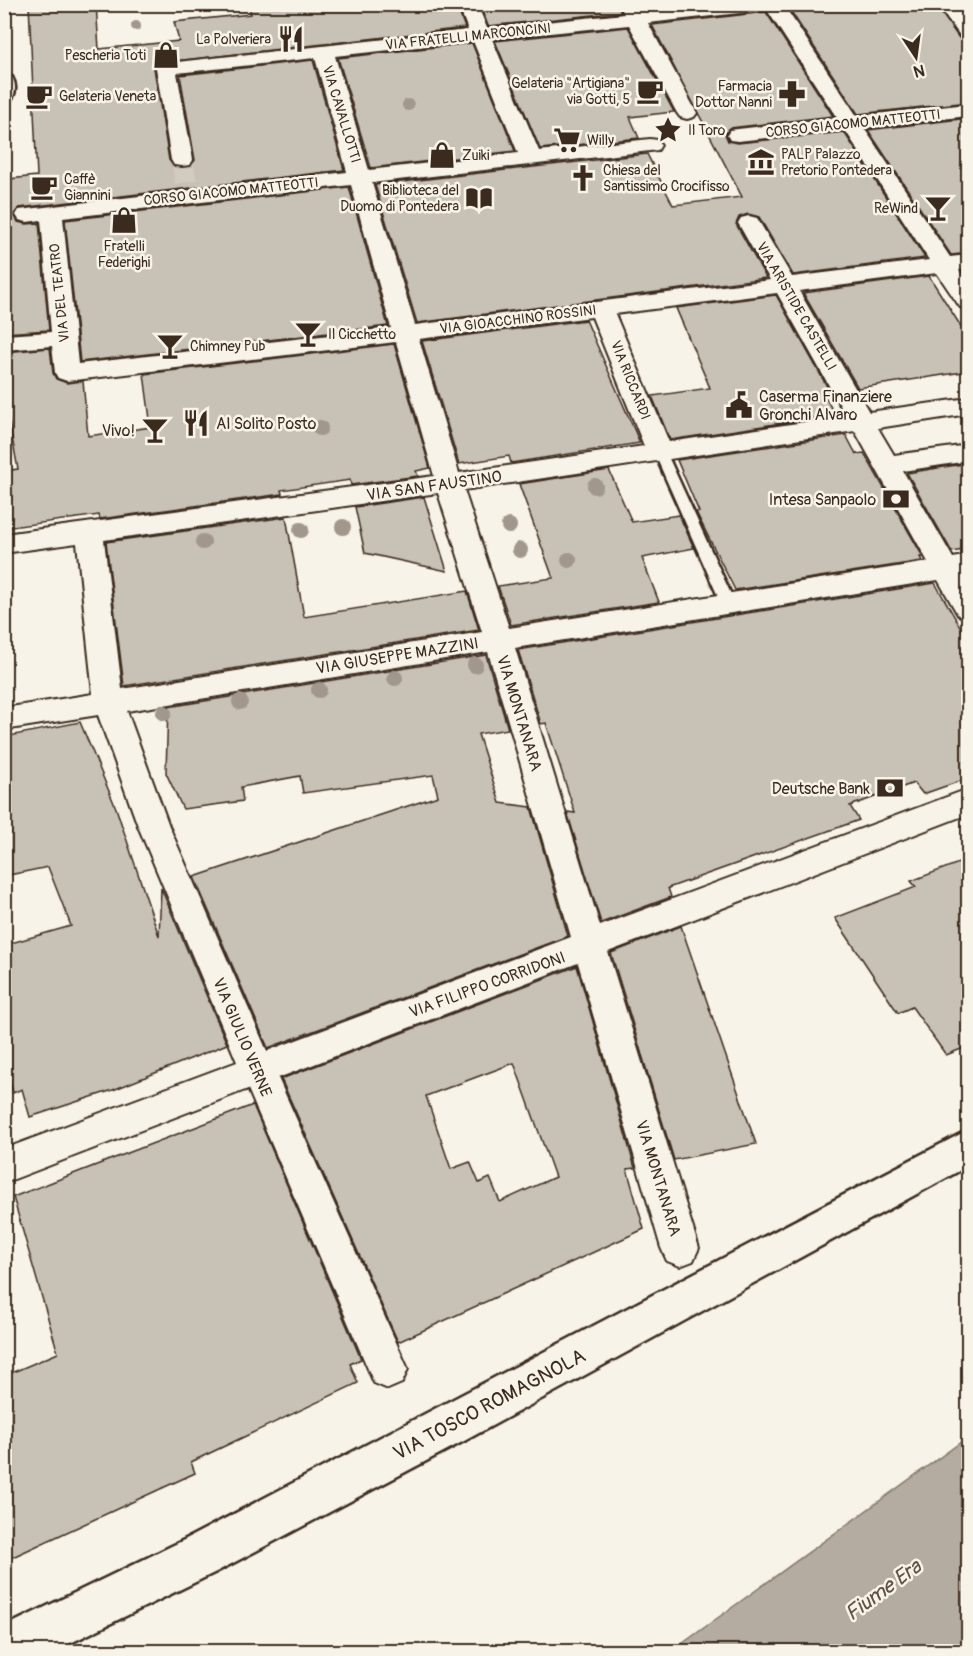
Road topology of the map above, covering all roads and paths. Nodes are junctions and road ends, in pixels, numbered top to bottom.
1 (467, 4) edge
2 (771, 4) edge
3 (946, 4) edge
4 (631, 12) edge
5 (969, 33) edge
6 (479, 34) junction
7 (323, 51) junction
8 (4, 82) edge
9 (4, 94) edge
10 (969, 110) edge
11 (687, 112) dead end
12 (852, 123) junction
13 (738, 135) dead end
14 (650, 145) dead end
15 (531, 158) junction
16 (182, 160) tunnel mouth
17 (360, 177) junction
18 (51, 212) junction
19 (27, 215) dead end
20 (749, 223) dead end
21 (957, 264) edge
22 (785, 286) junction
23 (969, 302) edge
24 (601, 309) junction
25 (405, 333) junction
26 (63, 338) junction
27 (4, 343) edge
28 (67, 373) joint
29 (969, 406) edge
30 (863, 421) junction
31 (660, 452) junction
32 (969, 453) edge
33 (887, 465) junction
34 (448, 483) junction
35 (89, 532) junction
36 (4, 544) edge
37 (957, 567) edge
38 (728, 603) junction
39 (969, 608) edge
40 (498, 639) junction
41 (110, 702) junction
42 (4, 719) edge
43 (969, 801) edge
44 (589, 946) junction
45 (257, 1070) junction
46 (969, 1147) edge
47 (4, 1166) edge
48 (680, 1248) dead end
49 (388, 1369) dead end
50 (4, 1651) edge

1 - 6 street
2 - 4 street, VIA FRATELLI MARCONCINI
2 - 12 street
3 - 5 street
4 - 6 street, VIA FRATELLI MARCONCINI
4 - 11 street
6 - 7 street, VIA FRATELLI MARCONCINI
6 - 15 street
7 - 16 street, VIA FRATELLI MARCONCINI
7 - 17 street, VIA CAVALLOTTI
8 - 9 main road
10 - 12 street, CORSO GIACOMO MATTEOTTI
12 - 13 street, CORSO GIACOMO MATTEOTTI
12 - 21 street
14 - 15 street, CORSO GIACOMO MATTEOTTI
15 - 17 street, CORSO GIACOMO MATTEOTTI
17 - 18 street, CORSO GIACOMO MATTEOTTI
17 - 25 street, VIA MONTANARA
18 - 19 street, CORSO GIACOMO MATTEOTTI
18 - 26 street, VIA DEL TEATRO
20 - 22 street, VIA ARISTIDE CASTELLI
21 - 22 street, VIA GIOACCHINO ROSSINI
21 - 23 street
22 - 24 street, VIA GIOACCHINO ROSSINI
22 - 30 street, VIA ARISTIDE CASTELLI
24 - 25 street, VIA GIOACCHINO ROSSINI
24 - 31 street, VIA RICCARDI
25 - 28 street, VIA GIOACCHINO ROSSINI
25 - 34 street, VIA MONTANARA
26 - 27 street
26 - 28 street, VIA DEL TEATRO
29 - 30 street, VIA SAN FAUSTINO
30 - 31 street, VIA SAN FAUSTINO
30 - 33 street, VIA ARISTIDE CASTELLI
31 - 34 street, VIA SAN FAUSTINO
31 - 38 lane
32 - 33 street
33 - 37 street
34 - 35 street, VIA SAN FAUSTINO
34 - 40 street, VIA MONTANARA
35 - 36 street, VIA SAN FAUSTINO
35 - 41 street, VIA GIULIO VERNE
37 - 38 street, VIA GIUSEPPE MAZZINI
37 - 39 street
38 - 40 street, VIA GIUSEPPE MAZZINI
40 - 41 street, VIA GIUSEPPE MAZZINI
40 - 44 street, VIA MONTANARA
41 - 42 street, VIA GIUSEPPE MAZZINI
41 - 45 street, VIA GIULIO VERNE
43 - 44 street, VIA FILIPPO CORRIDONI
44 - 45 street, VIA FILIPPO CORRIDONI
44 - 48 street, VIA MONTANARA
45 - 47 street, VIA FILIPPO CORRIDONI
45 - 49 street, VIA GIULIO VERNE
46 - 50 main road, VIA TOSCO ROMAGNOLA

